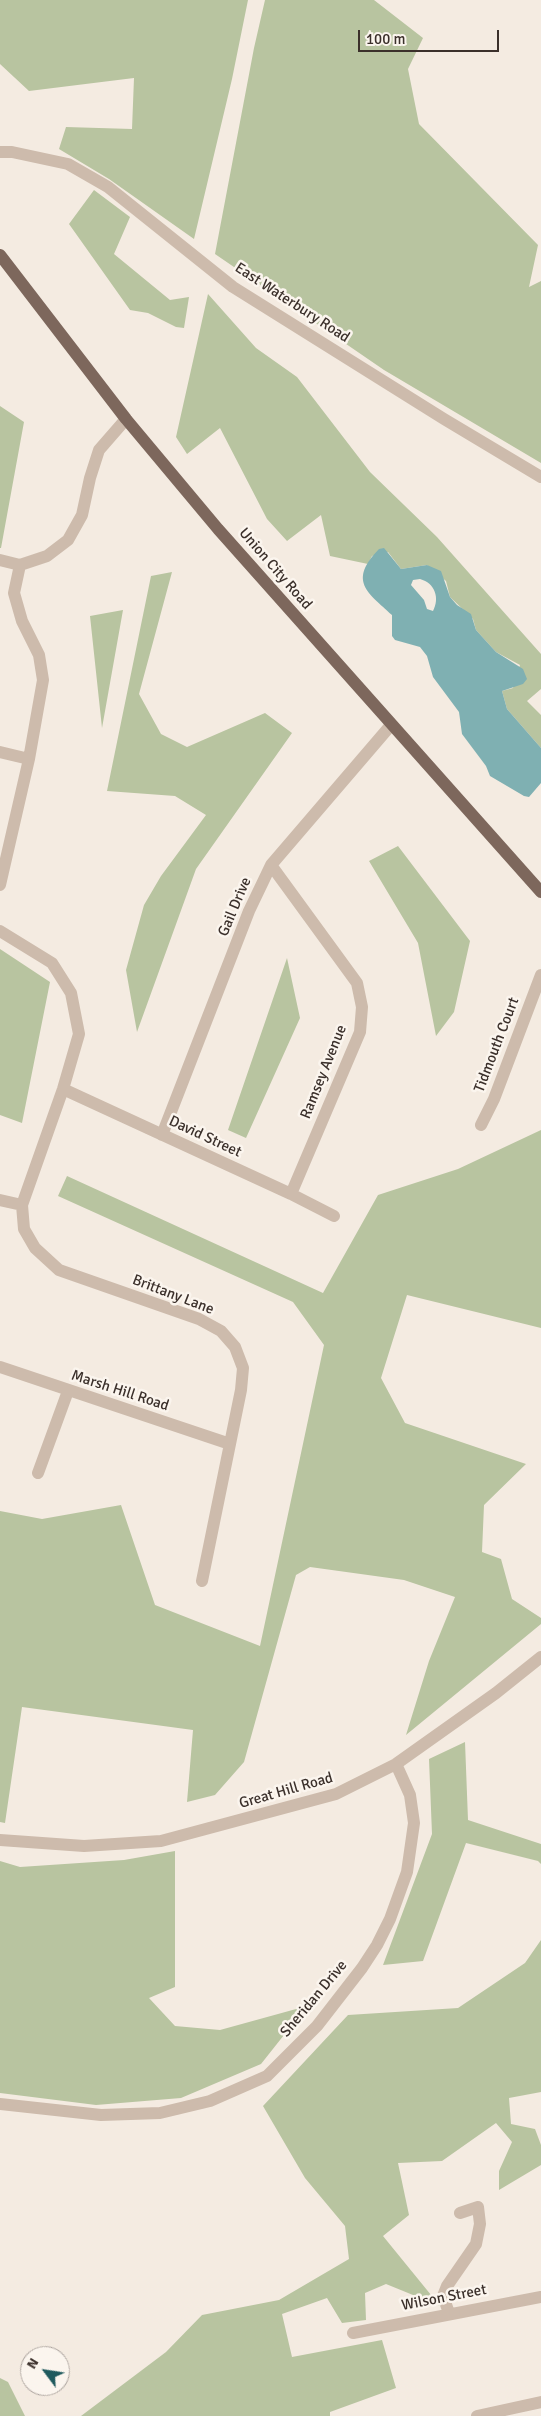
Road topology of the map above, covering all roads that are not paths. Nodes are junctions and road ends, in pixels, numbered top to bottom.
1 (0, 152) edge
2 (0, 255) edge
3 (126, 419) junction
4 (541, 477) edge
5 (0, 560) edge
6 (20, 564) junction
7 (391, 726) junction
8 (0, 752) edge
9 (29, 759) junction
10 (271, 865) junction
11 (0, 885) edge
12 (541, 892) edge
13 (0, 931) edge
14 (541, 975) edge
15 (63, 1089) junction
16 (481, 1125) dead end
17 (162, 1135) junction
18 (291, 1194) junction
19 (0, 1200) edge
20 (22, 1205) junction
21 (334, 1216) dead end
22 (0, 1367) edge
23 (68, 1391) junction
24 (230, 1444) junction
25 (38, 1473) dead end
26 (202, 1581) dead end
27 (541, 1657) edge
28 (396, 1764) junction
29 (0, 1840) edge
30 (0, 2104) edge
31 (460, 2212) dead end
32 (541, 2297) edge
33 (449, 2313) junction
34 (353, 2333) dead end
35 (541, 2402) edge
36 (477, 2416) edge

1 - 4 street, East Waterbury Road
2 - 3 main road, Union City Road
3 - 6 street
3 - 7 main road, Union City Road
5 - 6 street
6 - 9 street
7 - 10 street, Gail Drive
7 - 12 main road, Union City Road
8 - 9 street
9 - 11 street
10 - 17 street, Gail Drive
10 - 18 street, Ramsey Avenue
13 - 15 street, Brittany Lane
14 - 16 street, Tidmouth Court
15 - 17 street, David Street
15 - 20 street, Brittany Lane
17 - 18 street, David Street
18 - 21 street, David Street
19 - 20 street
20 - 24 street, Brittany Lane
22 - 23 street, Marsh Hill Road
23 - 24 street, Marsh Hill Road
23 - 25 street
24 - 26 street, Brittany Lane
27 - 28 street, Great Hill Road
28 - 29 street, Great Hill Road
28 - 30 street, Sheridan Drive
31 - 33 street
32 - 33 street, Wilson Street
33 - 34 street, Wilson Street
35 - 36 street

